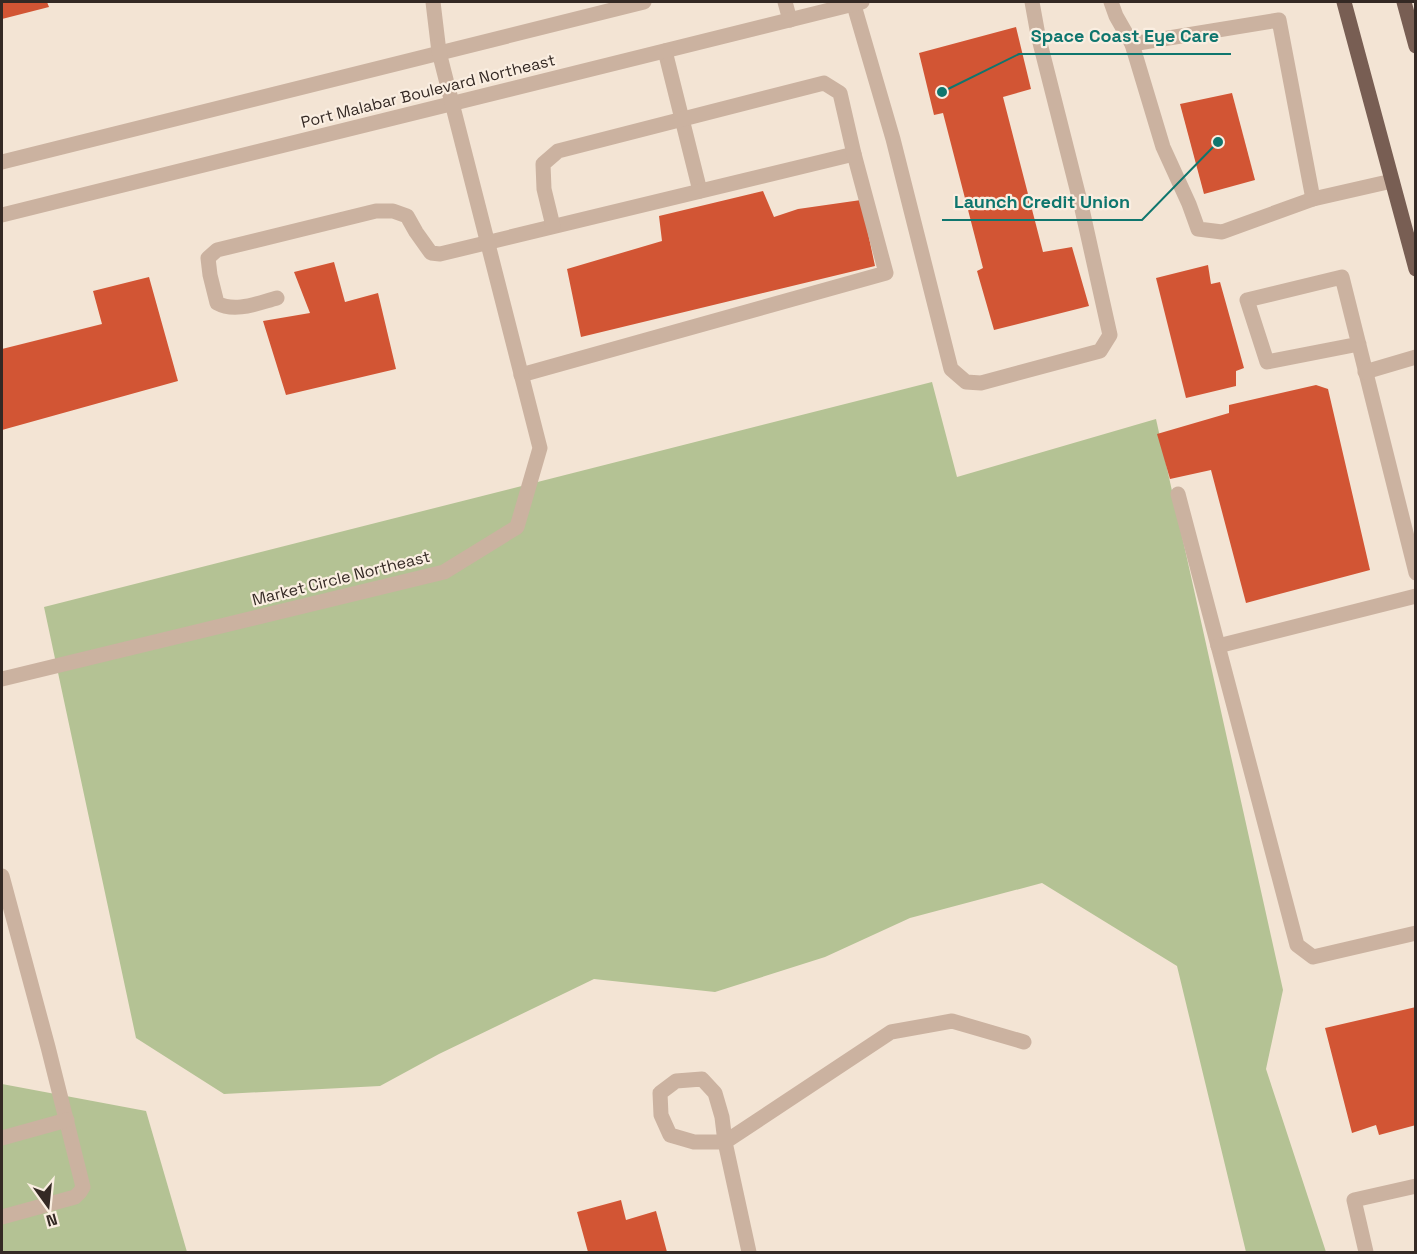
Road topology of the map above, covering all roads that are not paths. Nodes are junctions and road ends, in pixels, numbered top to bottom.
1 (433, 2) edge
2 (644, 2) edge
3 (785, 2) edge
4 (856, 2) edge
5 (1032, 2) edge
6 (1111, 2) edge
7 (1344, 2) edge
8 (1404, 2) edge
9 (790, 20) junction
10 (1132, 44) junction
11 (1416, 46) edge
12 (665, 51) junction
13 (439, 52) junction
14 (452, 104) junction
15 (682, 119) junction
16 (854, 154) junction
17 (2, 162) edge
18 (1392, 182) junction
19 (700, 191) junction
20 (1313, 199) junction
21 (2, 215) edge
22 (553, 226) junction
23 (488, 242) junction
24 (1416, 269) edge
25 (277, 298) dead end
26 (1359, 344) junction
27 (1416, 357) edge
28 (1365, 372) junction
29 (521, 375) junction
30 (1178, 494) dead end
31 (1416, 573) edge
32 (1416, 596) edge
33 (1218, 646) junction
34 (2, 679) edge
35 (2, 877) edge
36 (1416, 933) edge
37 (1024, 1042) dead end
38 (67, 1120) junction
39 (2, 1138) edge
40 (725, 1142) junction
41 (1416, 1186) edge
42 (2, 1217) edge
43 (749, 1252) edge
44 (1366, 1252) edge

1 - 13 street, Market Circle Northeast
2 - 13 street
3 - 9 street
4 - 5 street
4 - 9 street, Port Malabar Boulevard Northeast
6 - 10 street
7 - 18 main road
8 - 11 main road
9 - 12 street, Port Malabar Boulevard Northeast
10 - 20 street
10 - 20 street
12 - 14 street, Port Malabar Boulevard Northeast
12 - 15 street
13 - 14 street, Market Circle Northeast
13 - 17 street
14 - 21 street, Port Malabar Boulevard Northeast
14 - 23 street, Market Circle Northeast
15 - 16 street
15 - 19 street
15 - 22 street
16 - 19 street
16 - 29 street
18 - 20 street
18 - 24 main road
19 - 22 street
22 - 23 street
23 - 25 street
23 - 29 street, Market Circle Northeast
26 - 26 street
26 - 28 street
27 - 28 street
28 - 31 street
29 - 34 street, Market Circle Northeast
30 - 33 street
32 - 33 street
33 - 36 street
35 - 38 street
37 - 40 street
38 - 39 street
38 - 42 street
40 - 40 street
40 - 43 street
41 - 44 street

